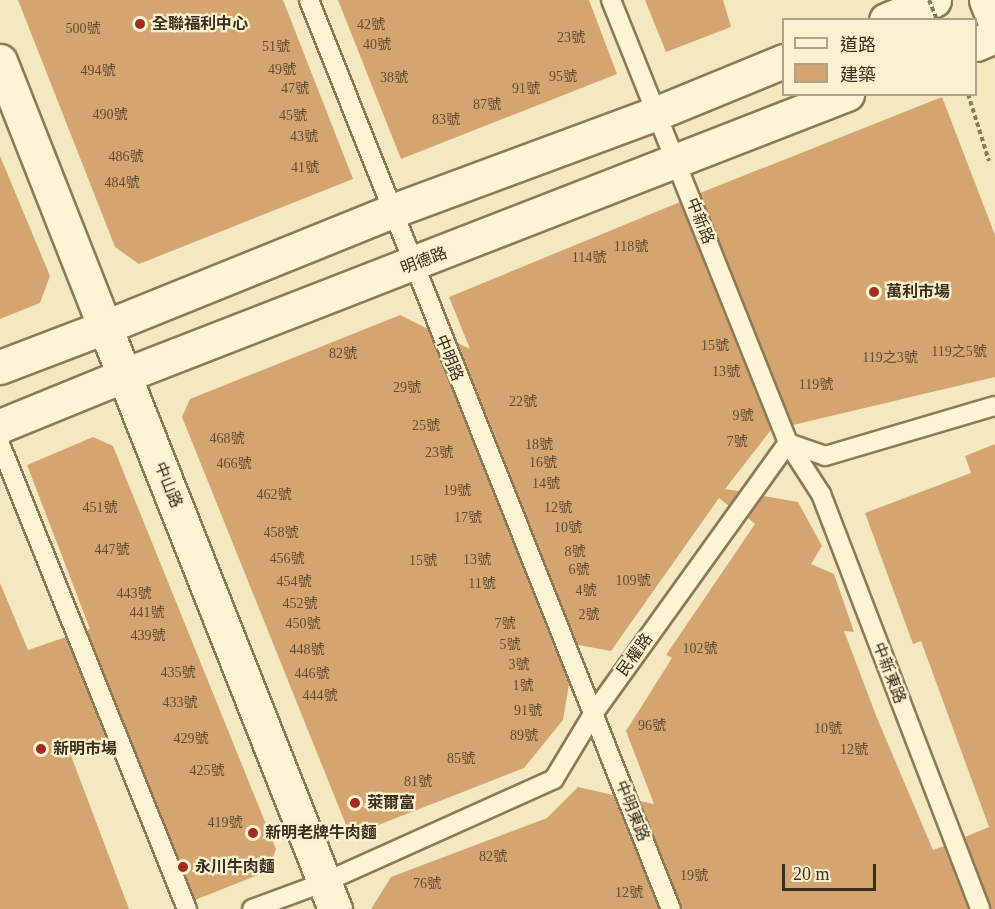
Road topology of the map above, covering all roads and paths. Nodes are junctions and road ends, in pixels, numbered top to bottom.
1 (309, 0) edge
2 (611, 0) edge
3 (929, 0) edge
4 (934, 0) edge
5 (986, 0) edge
6 (891, 18) edge
7 (936, 18) edge
8 (995, 22) edge
9 (995, 36) edge
10 (977, 43) edge
11 (0, 61) edge
12 (782, 61) edge
13 (842, 96) edge
14 (969, 96) edge
15 (657, 113) junction
16 (989, 161) dead end
17 (677, 163) junction
18 (392, 211) junction
19 (412, 266) junction
20 (105, 327) junction
21 (0, 367) edge
22 (125, 375) junction
23 (995, 406) edge
24 (0, 426) edge
25 (788, 443) junction
26 (0, 444) edge
27 (593, 714) junction
28 (330, 896) edge
29 (187, 909) edge
30 (252, 909) edge
31 (671, 909) edge
32 (980, 909) edge

1 - 18 lane, 中明路
2 - 15 lane, 中新路
3 - 7 path, bridge
4 - 6 street
5 - 8 street
9 - 10 street
11 - 20 street, 中山路
12 - 15 street
13 - 17 street, 明德路
14 - 16 path
15 - 17 lane, 中新路
15 - 18 street
17 - 19 street, 明德路
17 - 25 lane, 中新路
18 - 19 lane, 中明路
18 - 20 street
19 - 22 street, 明德路
19 - 27 lane, 中明路
20 - 21 street
20 - 22 street, 中山路
22 - 24 street, 明德路
22 - 28 street, 中山路
23 - 25 lane
25 - 27 lane, 民權路
25 - 32 lane, 中新東路
26 - 29 lane
27 - 28 lane, 民權路
27 - 31 lane, 中明東路
28 - 30 lane, 民權路

